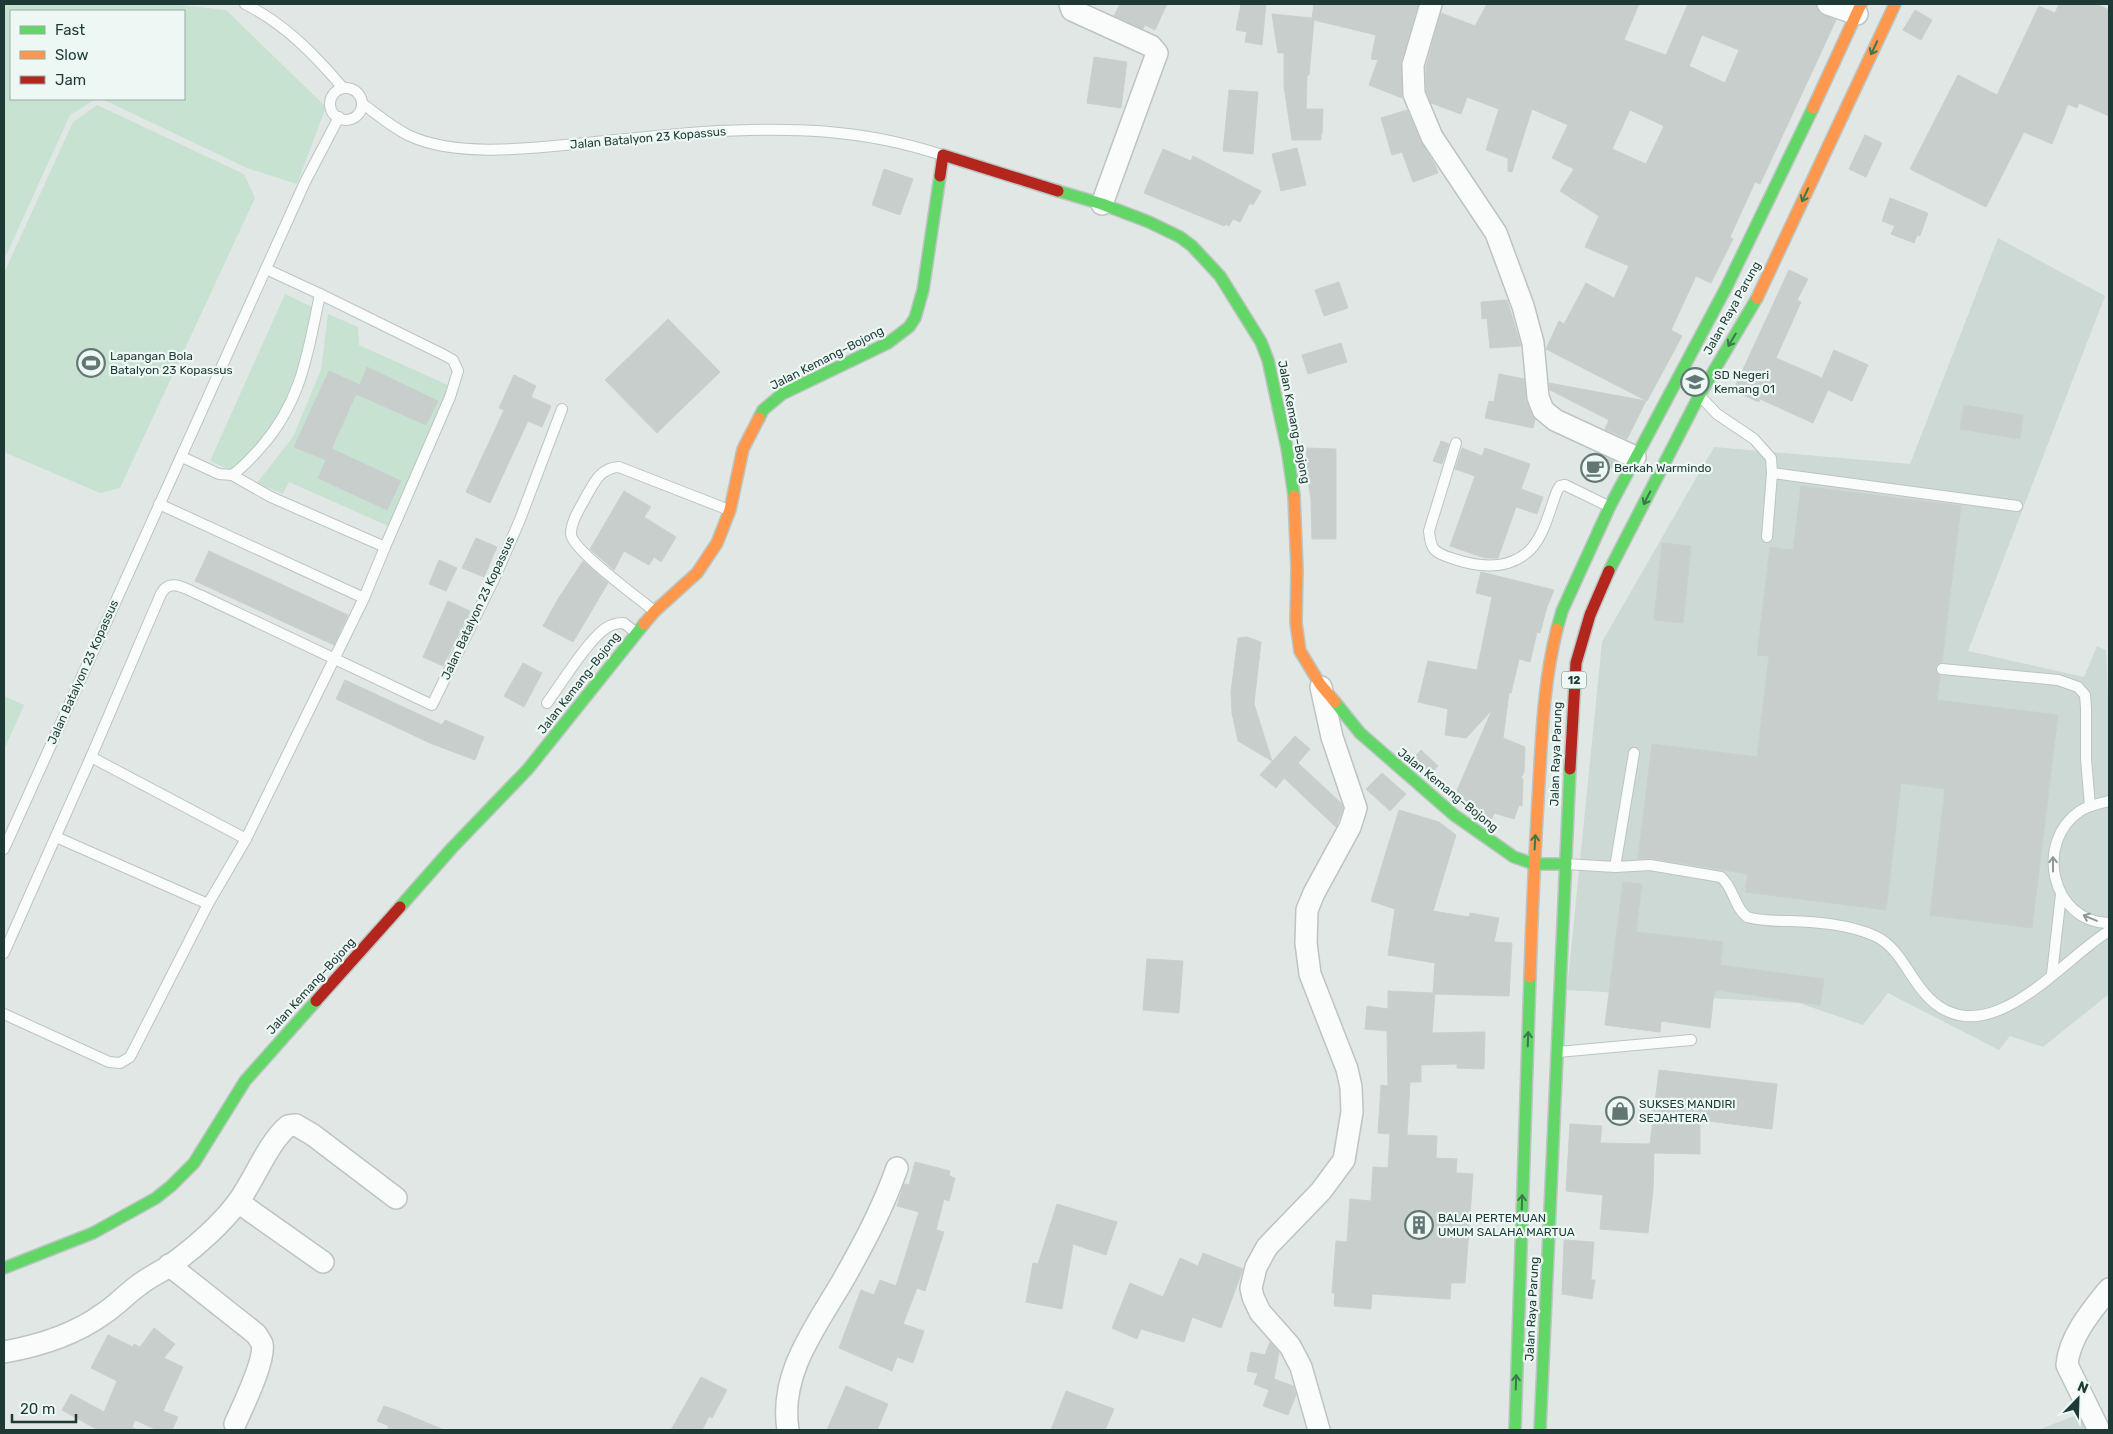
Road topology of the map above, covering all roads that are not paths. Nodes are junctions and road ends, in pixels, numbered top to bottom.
1 (245, 4) edge
2 (1070, 4) edge
3 (1431, 4) edge
4 (1828, 4) edge
5 (1895, 4) edge
6 (1859, 9) edge
7 (343, 88) junction
8 (363, 104) junction
9 (339, 117) junction
10 (943, 155) junction
11 (1102, 204) junction
12 (266, 269) junction
13 (320, 294) junction
14 (1699, 396) junction
15 (562, 409) dead end
16 (1456, 443) dead end
17 (182, 457) junction
18 (1635, 457) junction
19 (1772, 473) junction
20 (232, 475) junction
21 (159, 504) junction
22 (1610, 506) junction
23 (2017, 506) dead end
24 (730, 510) junction
25 (1766, 537) dead end
26 (386, 547) junction
27 (364, 598) junction
28 (655, 611) junction
29 (636, 633) junction
30 (333, 659) junction
31 (1942, 669) dead end
32 (1320, 684) junction
33 (547, 703) dead end
34 (1634, 753) dead end
35 (91, 757) junction
36 (2109, 801) edge
37 (2090, 806) junction
38 (56, 837) junction
39 (246, 839) junction
40 (5, 842) edge
41 (1534, 864) junction
42 (1566, 864) junction
43 (1615, 867) junction
44 (2061, 894) junction
45 (208, 904) junction
46 (2109, 924) edge
47 (2109, 931) edge
48 (4, 953) edge
49 (2052, 974) junction
50 (4, 1014) edge
51 (1691, 1040) dead end
52 (1557, 1052) junction
53 (897, 1168) dead end
54 (396, 1198) dead end
55 (238, 1202) junction
56 (323, 1262) dead end
57 (170, 1266) junction
58 (4, 1268) edge
59 (2109, 1288) edge
60 (4, 1352) edge
61 (235, 1424) dead end
62 (788, 1430) edge
63 (1319, 1430) edge
64 (1515, 1430) edge
65 (1540, 1430) edge
66 (2099, 1430) edge

1 - 7 lane
2 - 11 street
3 - 18 street
4 - 6 street
5 -> 14 main road, Jalan Raya Parung / 12
6 - 18 main road, Jalan Raya Parung / 12
7 - 8 lane
7 - 9 lane
8 - 9 lane
8 - 10 lane, Jalan Batalyon 23 Kopassus
9 - 12 lane, Jalan Batalyon 23 Kopassus
10 - 11 main road, Jalan Kemang–Bojong
10 - 24 main road, Jalan Kemang–Bojong
11 - 32 main road, Jalan Kemang–Bojong
12 - 13 lane
12 - 17 lane, Jalan Batalyon 23 Kopassus
13 - 20 lane
13 - 26 lane
14 - 19 lane
14 -> 42 main road, Jalan Raya Parung / 12
15 - 30 lane, Jalan Batalyon 23 Kopassus
16 - 22 lane
17 - 20 lane
17 - 21 lane, Jalan Batalyon 23 Kopassus
18 - 22 main road, Jalan Raya Parung / 12
19 - 23 lane
19 - 25 lane
20 - 26 lane
21 - 27 lane
21 - 40 lane, Jalan Batalyon 23 Kopassus
41 -> 22 main road, Jalan Raya Parung / 12
24 - 28 main road, Jalan Kemang–Bojong
24 - 28 lane
26 - 27 lane
27 - 30 lane
28 - 29 main road, Jalan Kemang–Bojong
29 - 33 lane
29 - 58 main road, Jalan Kemang–Bojong
30 - 35 lane, Jalan Batalyon 23 Kopassus
30 - 39 lane
31 - 37 lane
32 - 41 main road, Jalan Kemang–Bojong
32 - 63 street
34 - 43 lane
35 - 38 lane, Jalan Batalyon 23 Kopassus
35 - 39 lane
36 - 37 lane
44 -> 37 lane
38 - 45 lane
38 - 48 lane, Jalan Batalyon 23 Kopassus
39 - 45 lane
41 - 42 main road, Jalan Kemang–Bojong
64 -> 41 main road, Jalan Raya Parung / 12
42 - 43 lane
42 - 52 main road, Jalan Raya Parung / 12
43 - 49 lane
46 -> 44 lane
44 - 49 lane
45 - 50 lane
47 - 49 lane
51 - 52 lane
52 - 65 main road, Jalan Raya Parung / 12
53 - 62 street
54 - 55 street
55 - 56 street
55 - 57 street
57 - 60 street
57 - 61 street
59 - 66 street

